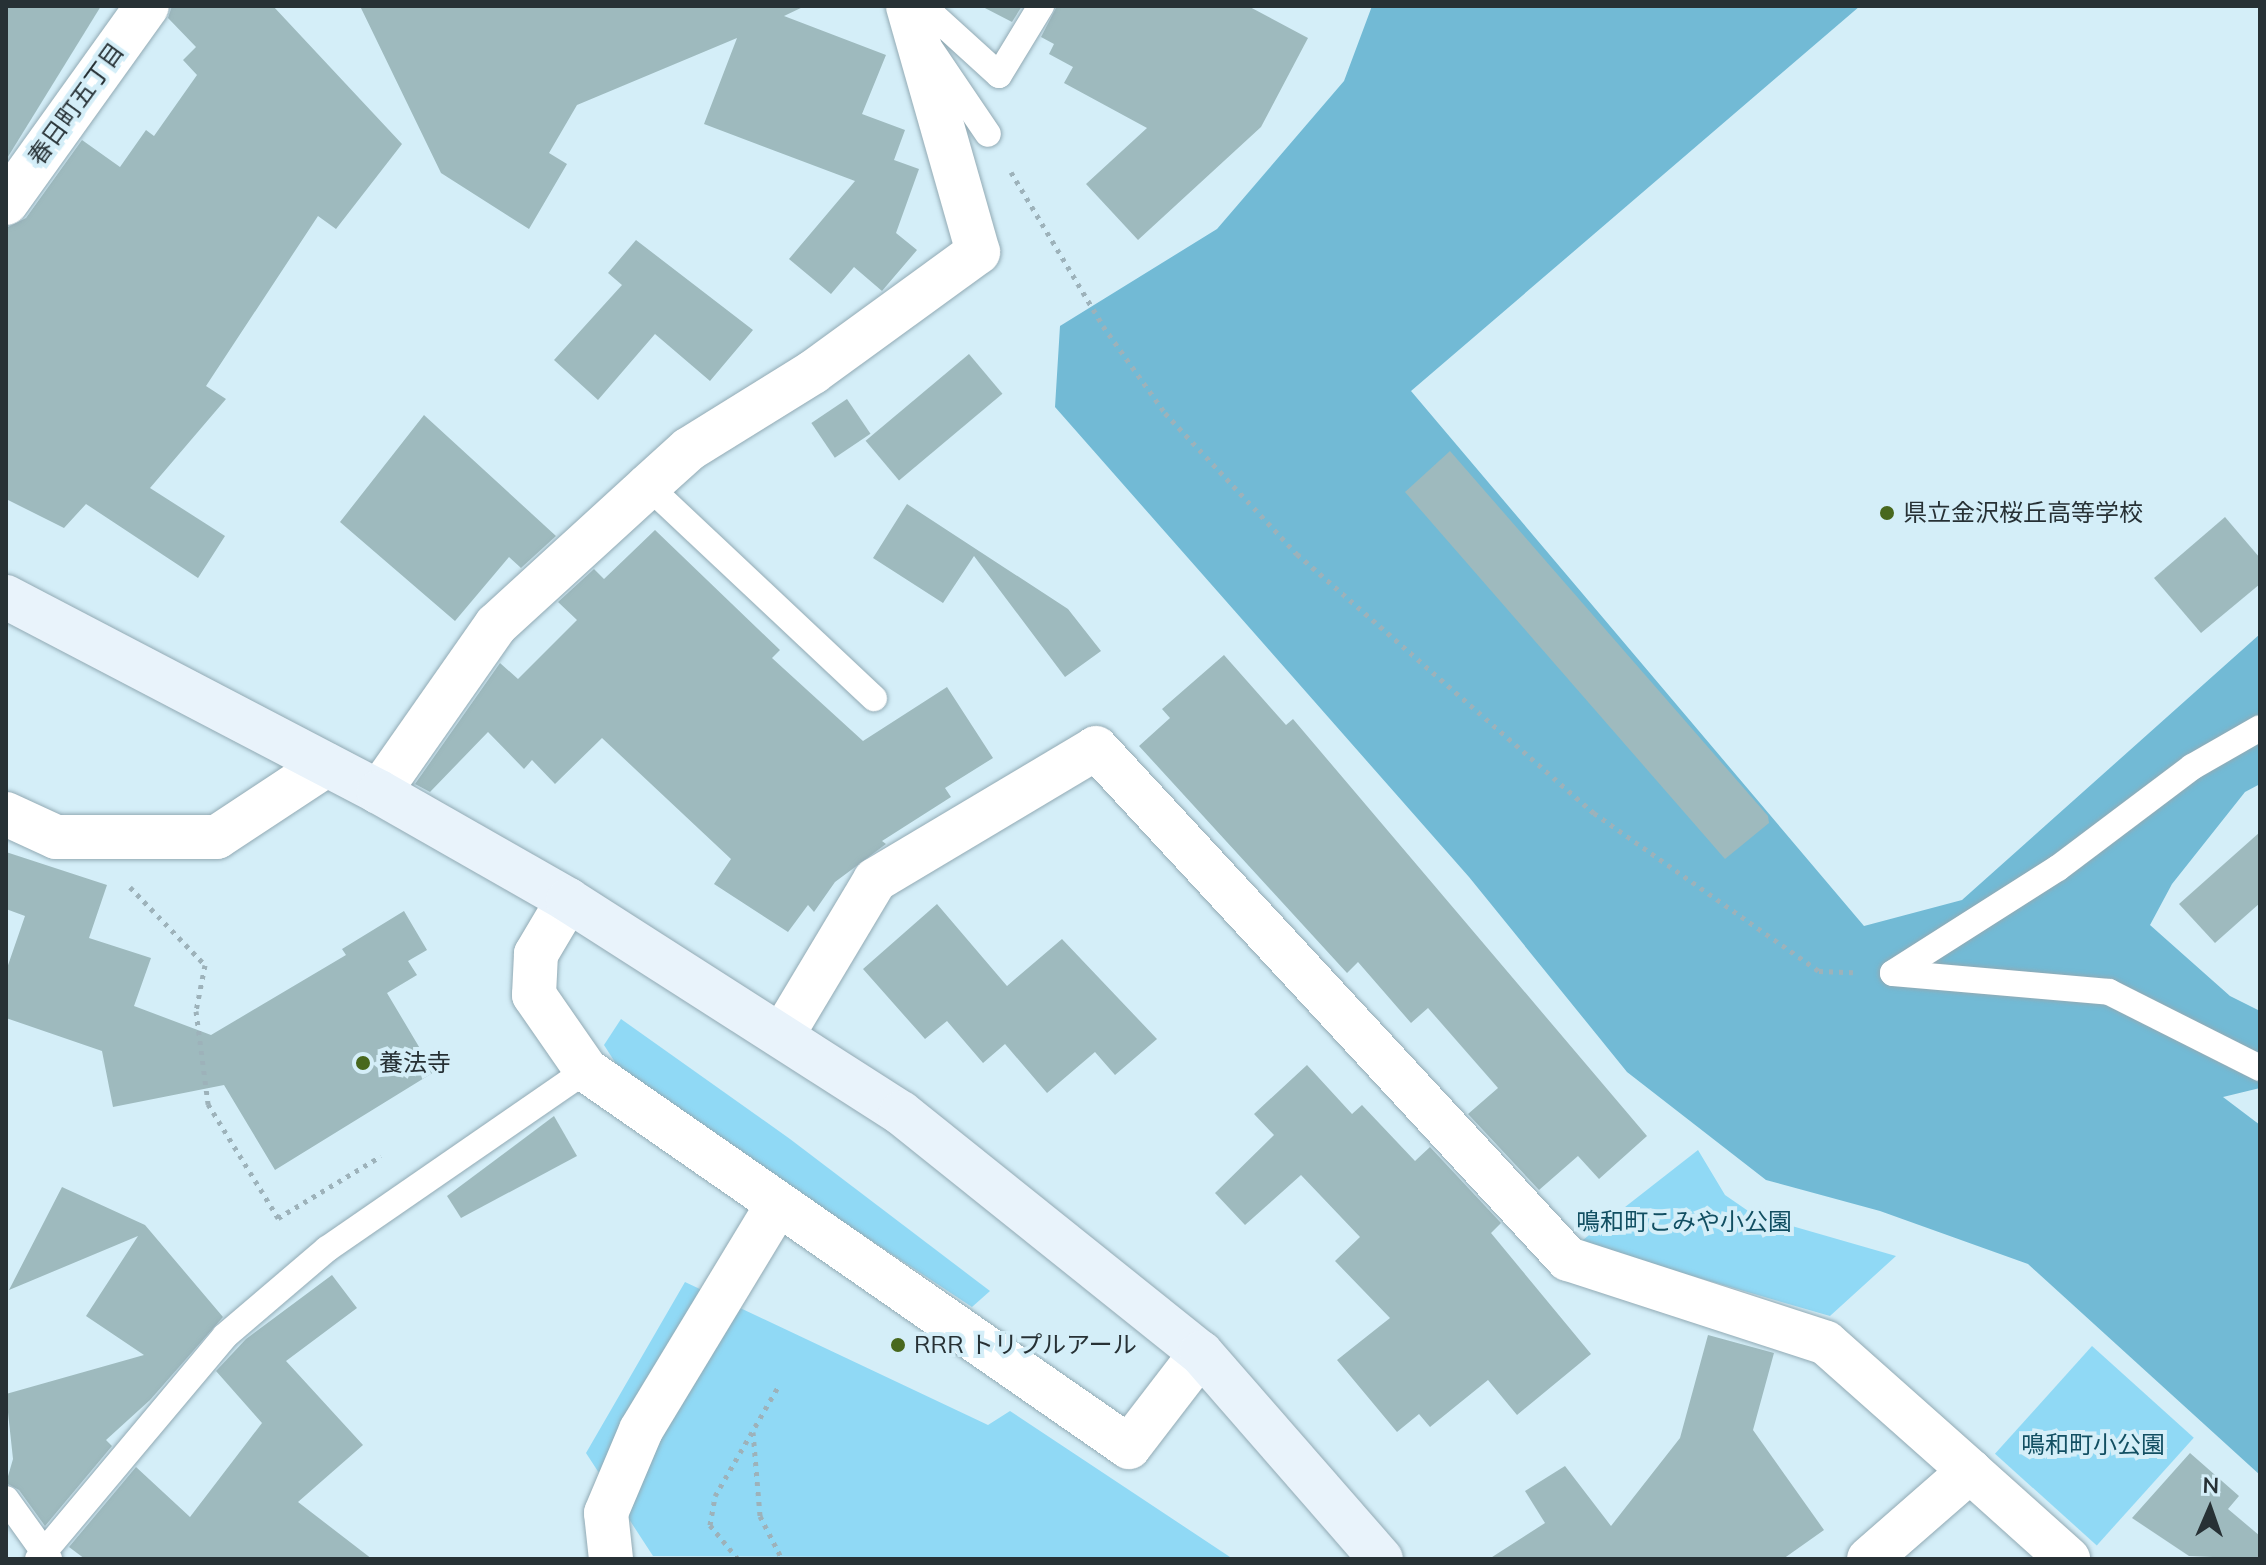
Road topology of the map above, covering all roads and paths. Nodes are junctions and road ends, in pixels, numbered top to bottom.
1 (147, 6) edge
2 (1041, 6) edge
3 (910, 14) edge
4 (988, 134) joint
5 (6, 203) edge
6 (648, 486) junction
7 (6, 597) edge
8 (874, 698) dead end
9 (2260, 728) edge
10 (326, 765) junction
11 (379, 792) junction
12 (6, 814) edge
13 (82, 837) junction
14 (568, 900) junction
15 (1893, 973) junction
16 (783, 1034) junction
17 (2260, 1068) edge
18 (586, 1070) junction
19 (386, 1153) dead end
20 (778, 1204) junction
21 (1201, 1353) junction
22 (778, 1387) dead end
23 (753, 1431) junction
24 (1970, 1471) junction
25 (6, 1499) edge
26 (43, 1556) edge
27 (611, 1559) edge
28 (738, 1559) edge
29 (782, 1559) edge
30 (1381, 1559) edge
31 (1869, 1559) edge
32 (2068, 1559) edge

1 - 5 street, 春日町五丁目
2 - 3 lane
3 - 4 lane
3 - 6 street
4 - 15 path
6 - 8 lane
6 - 11 street
7 - 10 street
9 - 15 lane
10 - 11 street
10 - 13 street
11 - 14 street
12 - 13 street
13 - 19 path
14 - 16 street
14 - 18 street
15 - 17 lane
16 - 21 street
16 - 24 street
18 - 20 street
18 - 26 lane
20 - 21 street
20 - 27 street
21 - 30 street
22 - 23 path
23 - 28 path
23 - 29 path
24 - 31 street
24 - 32 street
25 - 26 lane

